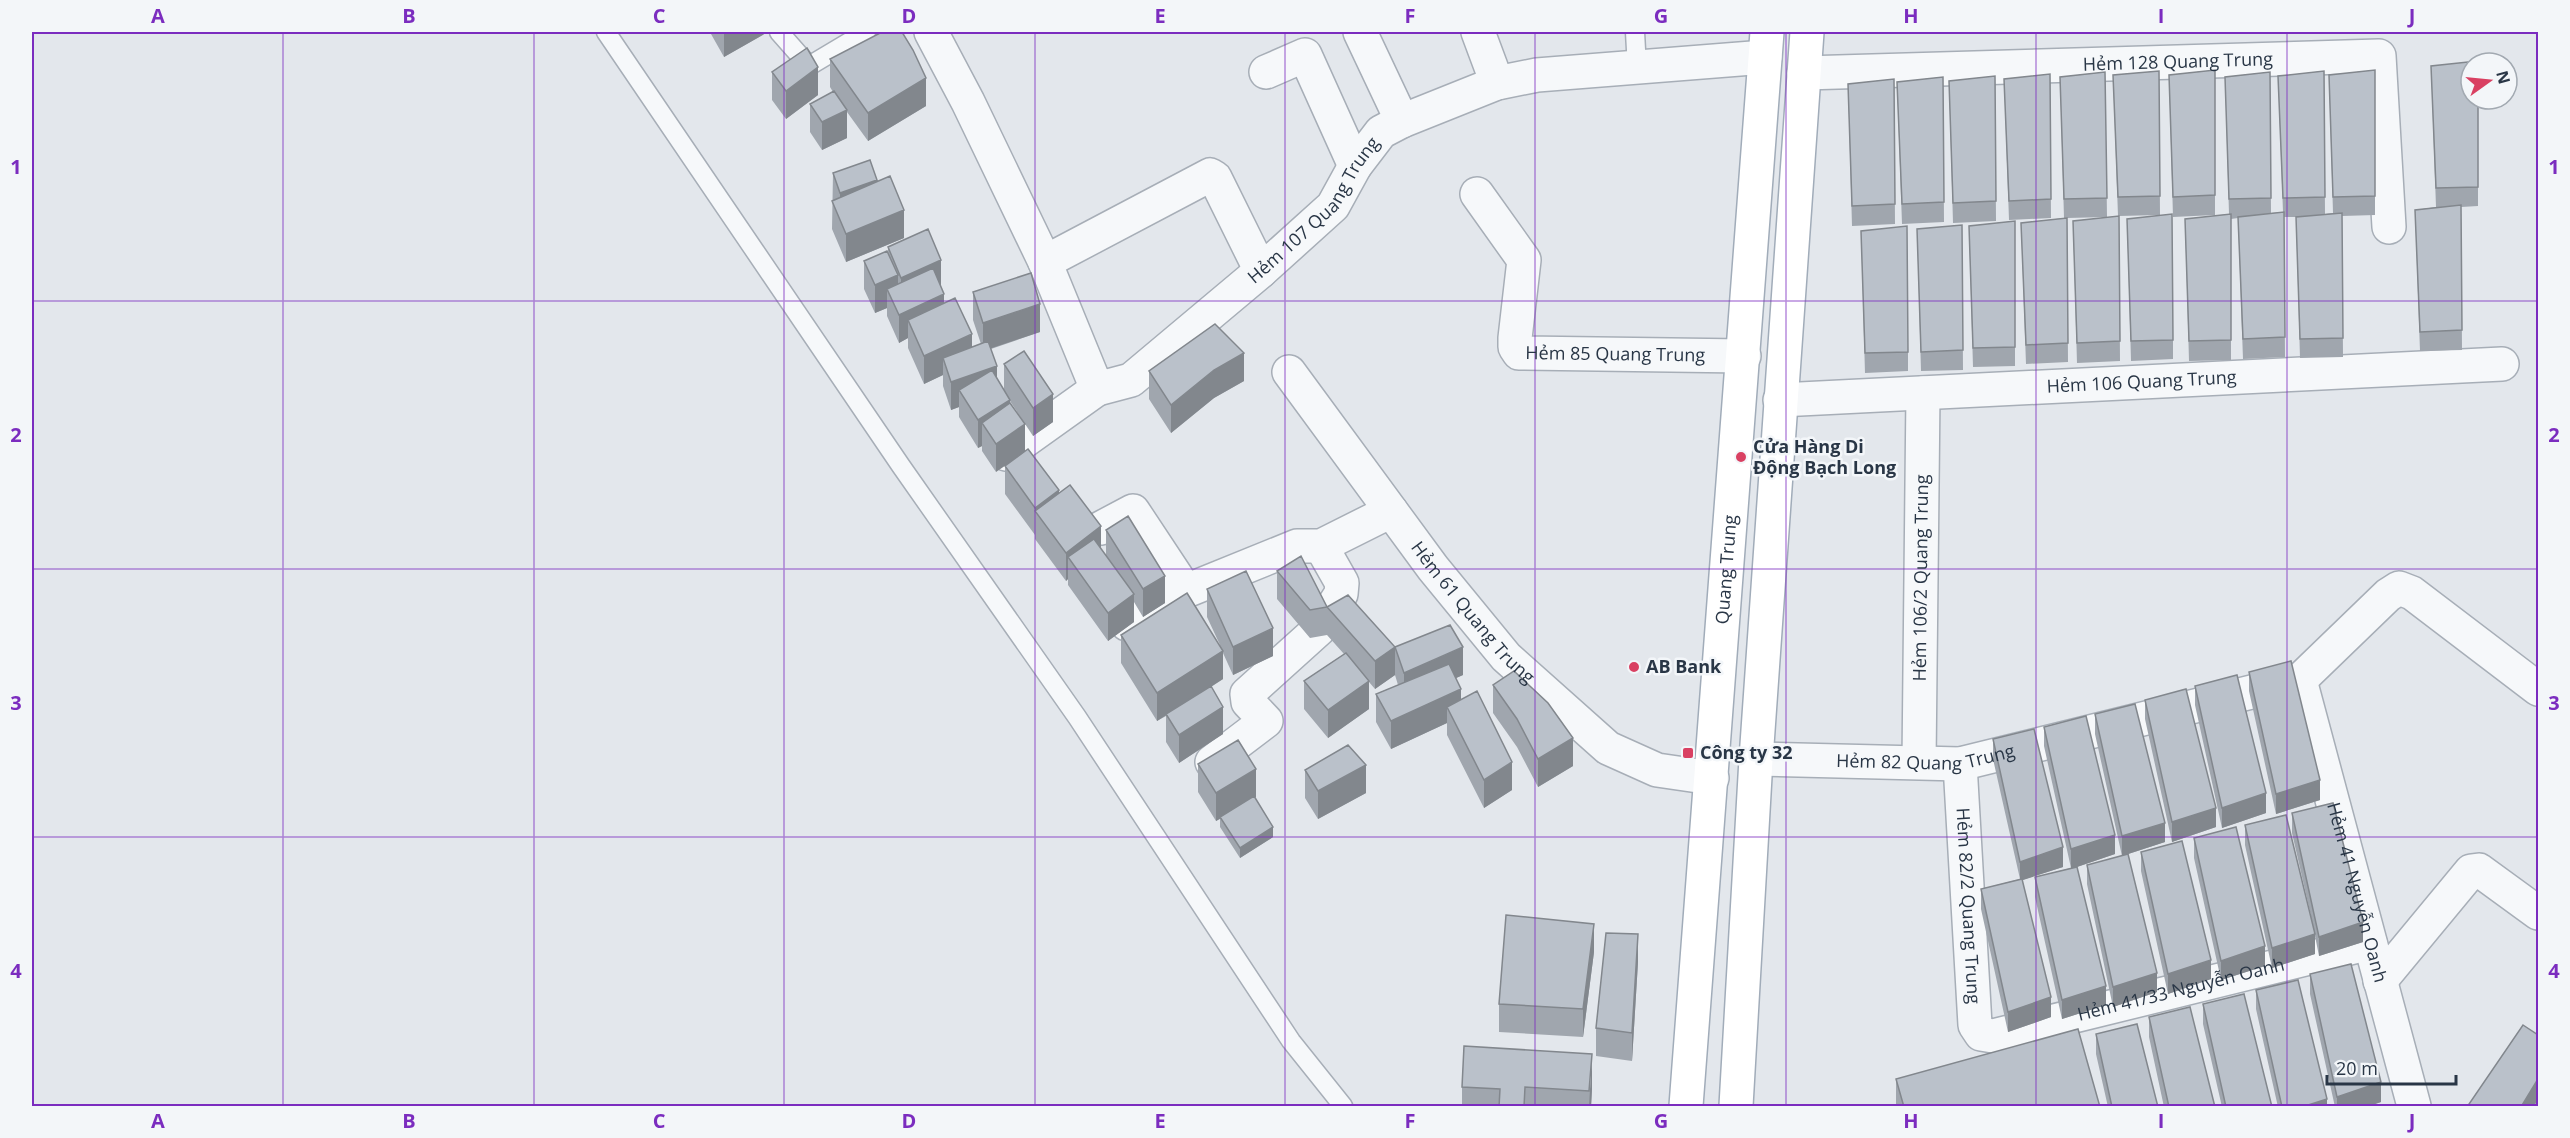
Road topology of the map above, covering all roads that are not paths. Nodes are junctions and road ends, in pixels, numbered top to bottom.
1 (606, 32) edge
2 (779, 32) edge
3 (866, 32) edge
4 (931, 32) edge
5 (1360, 32) edge
6 (1478, 32) edge
7 (1635, 32) edge
8 (1807, 32) edge
9 (1766, 44) edge
10 (1637, 68) junction
11 (1266, 72) dead end
12 (1804, 73) junction
13 (1497, 83) junction
14 (1402, 121) junction
15 (1355, 166) junction
16 (1477, 194) dead end
17 (2390, 227) dead end
18 (1045, 262) junction
19 (1262, 271) junction
20 (1744, 356) junction
21 (2502, 364) dead end
22 (1289, 372) dead end
23 (1097, 389) junction
24 (1923, 393) junction
25 (1780, 400) junction
26 (1006, 454) edge
27 (1391, 511) junction
28 (1101, 528) edge
29 (1321, 546) junction
30 (1186, 591) junction
31 (1127, 624) edge
32 (2300, 680) junction
33 (2538, 689) edge
34 (1756, 759) junction
35 (1212, 762) edge
36 (1919, 762) junction
37 (1960, 764) junction
38 (1712, 778) junction
39 (2538, 913) edge
40 (2370, 943) junction
41 (2380, 981) junction
42 (1993, 1036) joint
43 (1343, 1107) edge
44 (1686, 1107) edge
45 (1736, 1107) edge
46 (2414, 1107) edge

1 - 43 lane
2 - 3 lane
4 - 18 street
5 - 14 street
6 - 13 street
7 - 10 lane
8 - 12 main road
9 - 10 street, Hẻm 107 Quang Trung
9 - 20 main road, Quang Trung
10 - 13 street, Hẻm 107 Quang Trung
11 - 15 street
12 - 17 street, Hẻm 128 Quang Trung
12 - 25 main road
13 - 14 street, Hẻm 107 Quang Trung
14 - 15 street, Hẻm 107 Quang Trung
15 - 19 street, Hẻm 107 Quang Trung
16 - 20 street, Hẻm 85 Quang Trung
18 - 19 street
18 - 23 street
19 - 23 street, Hẻm 107 Quang Trung
20 - 38 main road, Quang Trung
21 - 24 street, Hẻm 106 Quang Trung
22 - 27 street, Hẻm 61 Quang Trung
23 - 26 street, Hẻm 107 Quang Trung
24 - 25 street, Hẻm 106 Quang Trung
24 - 36 street, Hẻm 106/2 Quang Trung
25 - 34 main road
27 - 29 street
27 - 38 street, Hẻm 61 Quang Trung
28 - 30 street
29 - 30 street
29 - 35 street
30 - 31 street
32 - 33 street
32 - 37 street, Hẻm 82 Quang Trung
32 - 40 street, Hẻm 41 Nguyễn Oanh
34 - 36 street, Hẻm 82 Quang Trung
34 - 45 main road
36 - 37 street, Hẻm 82 Quang Trung
37 - 42 street, Hẻm 82/2 Quang Trung
38 - 44 main road, Quang Trung
39 - 41 street
40 - 41 street, Hẻm 41 Nguyễn Oanh
40 - 42 street, Hẻm 41/33 Nguyễn Oanh
41 - 46 street, Hẻm 41 Nguyễn Oanh

